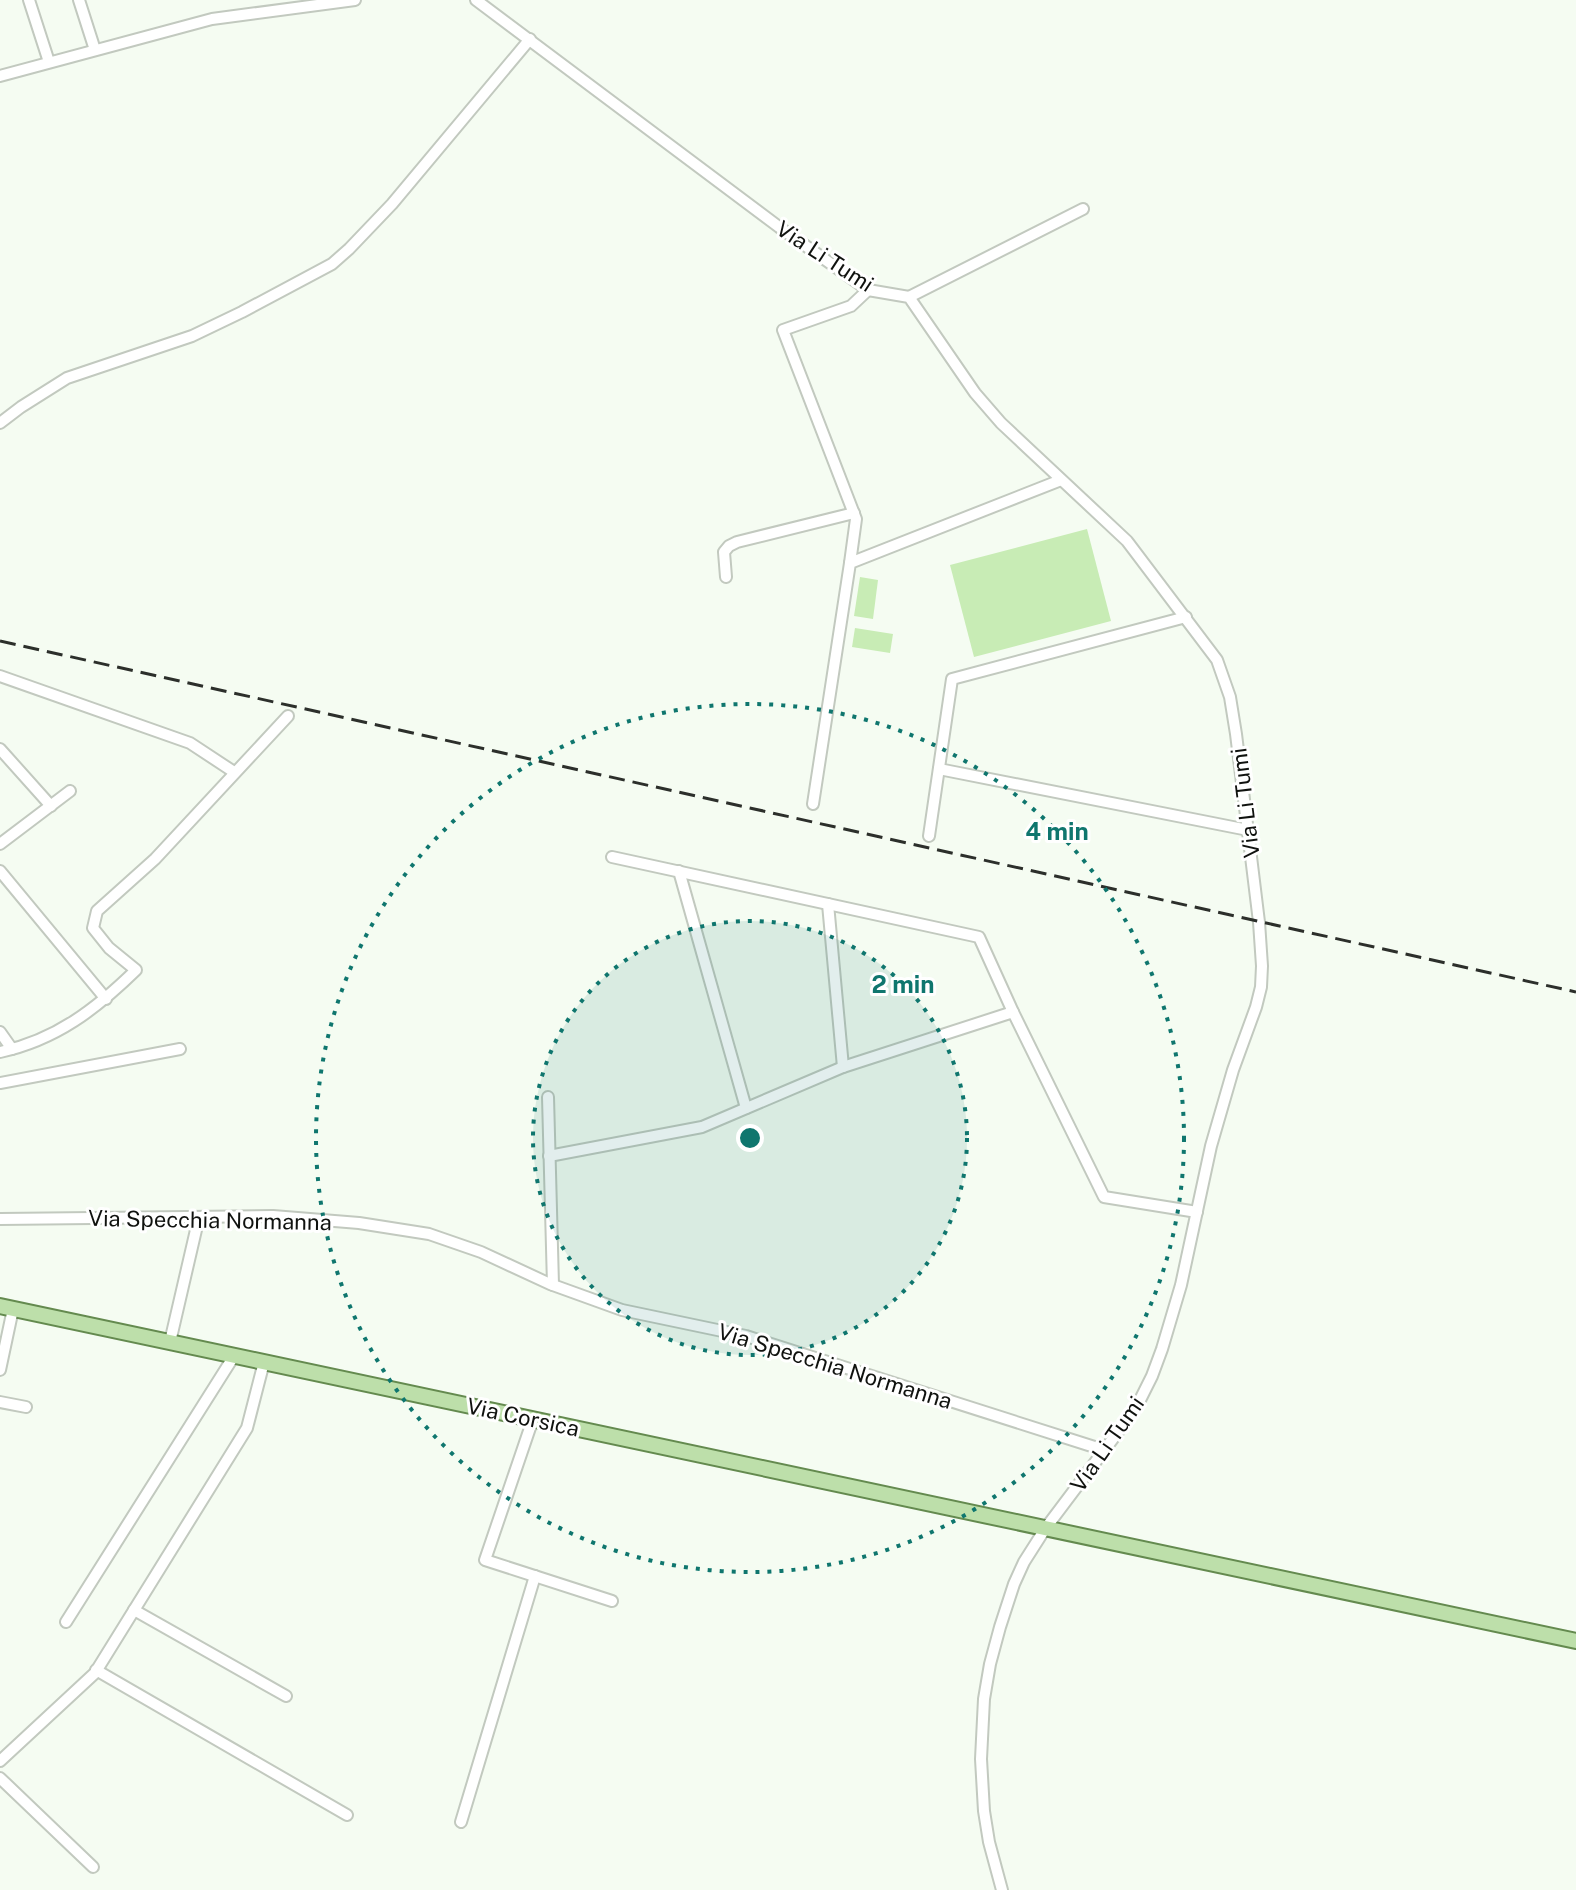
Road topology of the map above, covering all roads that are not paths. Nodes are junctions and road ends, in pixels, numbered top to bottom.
1 (29, 0) edge
2 (79, 0) edge
3 (355, 0) edge
4 (476, 0) edge
5 (530, 39) junction
6 (95, 50) junction
7 (49, 62) junction
8 (0, 76) edge
9 (1083, 209) dead end
10 (868, 290) junction
11 (909, 297) junction
12 (0, 423) edge
13 (1061, 480) junction
14 (854, 513) junction
15 (850, 563) junction
16 (726, 577) dead end
17 (1186, 617) junction
18 (0, 676) edge
19 (288, 716) dead end
20 (0, 749) edge
21 (939, 769) junction
22 (234, 772) junction
23 (70, 791) dead end
24 (813, 804) dead end
25 (51, 806) junction
26 (1248, 830) junction
27 (929, 836) dead end
28 (0, 844) edge
29 (612, 857) dead end
30 (0, 871) edge
31 (679, 871) junction
32 (828, 904) junction
33 (106, 999) junction
34 (1013, 1012) junction
35 (0, 1032) edge
36 (12, 1049) junction
37 (180, 1049) dead end
38 (0, 1052) edge
39 (843, 1067) junction
40 (0, 1083) edge
41 (548, 1097) dead end
42 (746, 1108) junction
43 (549, 1156) junction
44 (1197, 1212) junction
45 (199, 1217) junction
46 (0, 1219) edge
47 (553, 1285) junction
48 (7, 1307) edge
49 (170, 1342) junction
50 (234, 1356) junction
51 (264, 1362) junction
52 (0, 1370) edge
53 (0, 1402) edge
54 (26, 1407) dead end
55 (533, 1419) junction
56 (1104, 1450) junction
57 (1045, 1529) junction
58 (535, 1576) junction
59 (612, 1601) dead end
60 (134, 1610) junction
61 (66, 1622) dead end
62 (1576, 1641) edge
63 (96, 1670) junction
64 (286, 1696) dead end
65 (0, 1761) edge
66 (0, 1778) edge
67 (347, 1815) dead end
68 (461, 1822) dead end
69 (93, 1867) dead end
70 (1002, 1890) edge

1 - 7 street
2 - 6 street
3 - 6 street
4 - 5 street, Via Li Tumi
5 - 10 street, Via Li Tumi
5 - 12 street
6 - 7 street
7 - 8 street
9 - 11 street
10 - 11 street, Via Li Tumi
10 - 14 street
11 - 13 street, Via Li Tumi
13 - 15 street
13 - 17 street, Via Li Tumi
14 - 15 street
14 - 16 street
15 - 24 street
17 - 21 street
17 - 26 street, Via Li Tumi
18 - 22 street
19 - 22 street
20 - 25 street
21 - 26 street
21 - 27 street
22 - 33 street
23 - 25 street
25 - 28 street
26 - 44 street, Via Li Tumi
29 - 31 street
30 - 33 street
31 - 32 street
31 - 42 street
32 - 34 street
32 - 39 street
33 - 36 street
34 - 39 street
34 - 44 street
35 - 36 street
36 - 38 street
37 - 40 street
39 - 42 street
41 - 43 street
42 - 43 street
43 - 47 street
44 - 56 street, Via Li Tumi
45 - 46 street, Via Specchia Normanna
45 - 47 street, Via Specchia Normanna
45 - 49 street
47 - 56 street, Via Specchia Normanna
48 - 49 main road, Via Corsica
48 - 52 street
49 - 50 main road, Via Corsica
50 - 51 main road, Via Corsica
50 - 61 street
51 - 55 main road, Via Corsica
51 - 60 street
53 - 54 street
55 - 57 main road, Via Corsica
55 - 58 street
56 - 57 street, Via Li Tumi
57 - 62 main road, Via Corsica
57 - 70 street, Via Li Tumi
58 - 59 street
58 - 68 street
60 - 63 street
60 - 64 street
63 - 65 street
63 - 67 street
66 - 69 street

